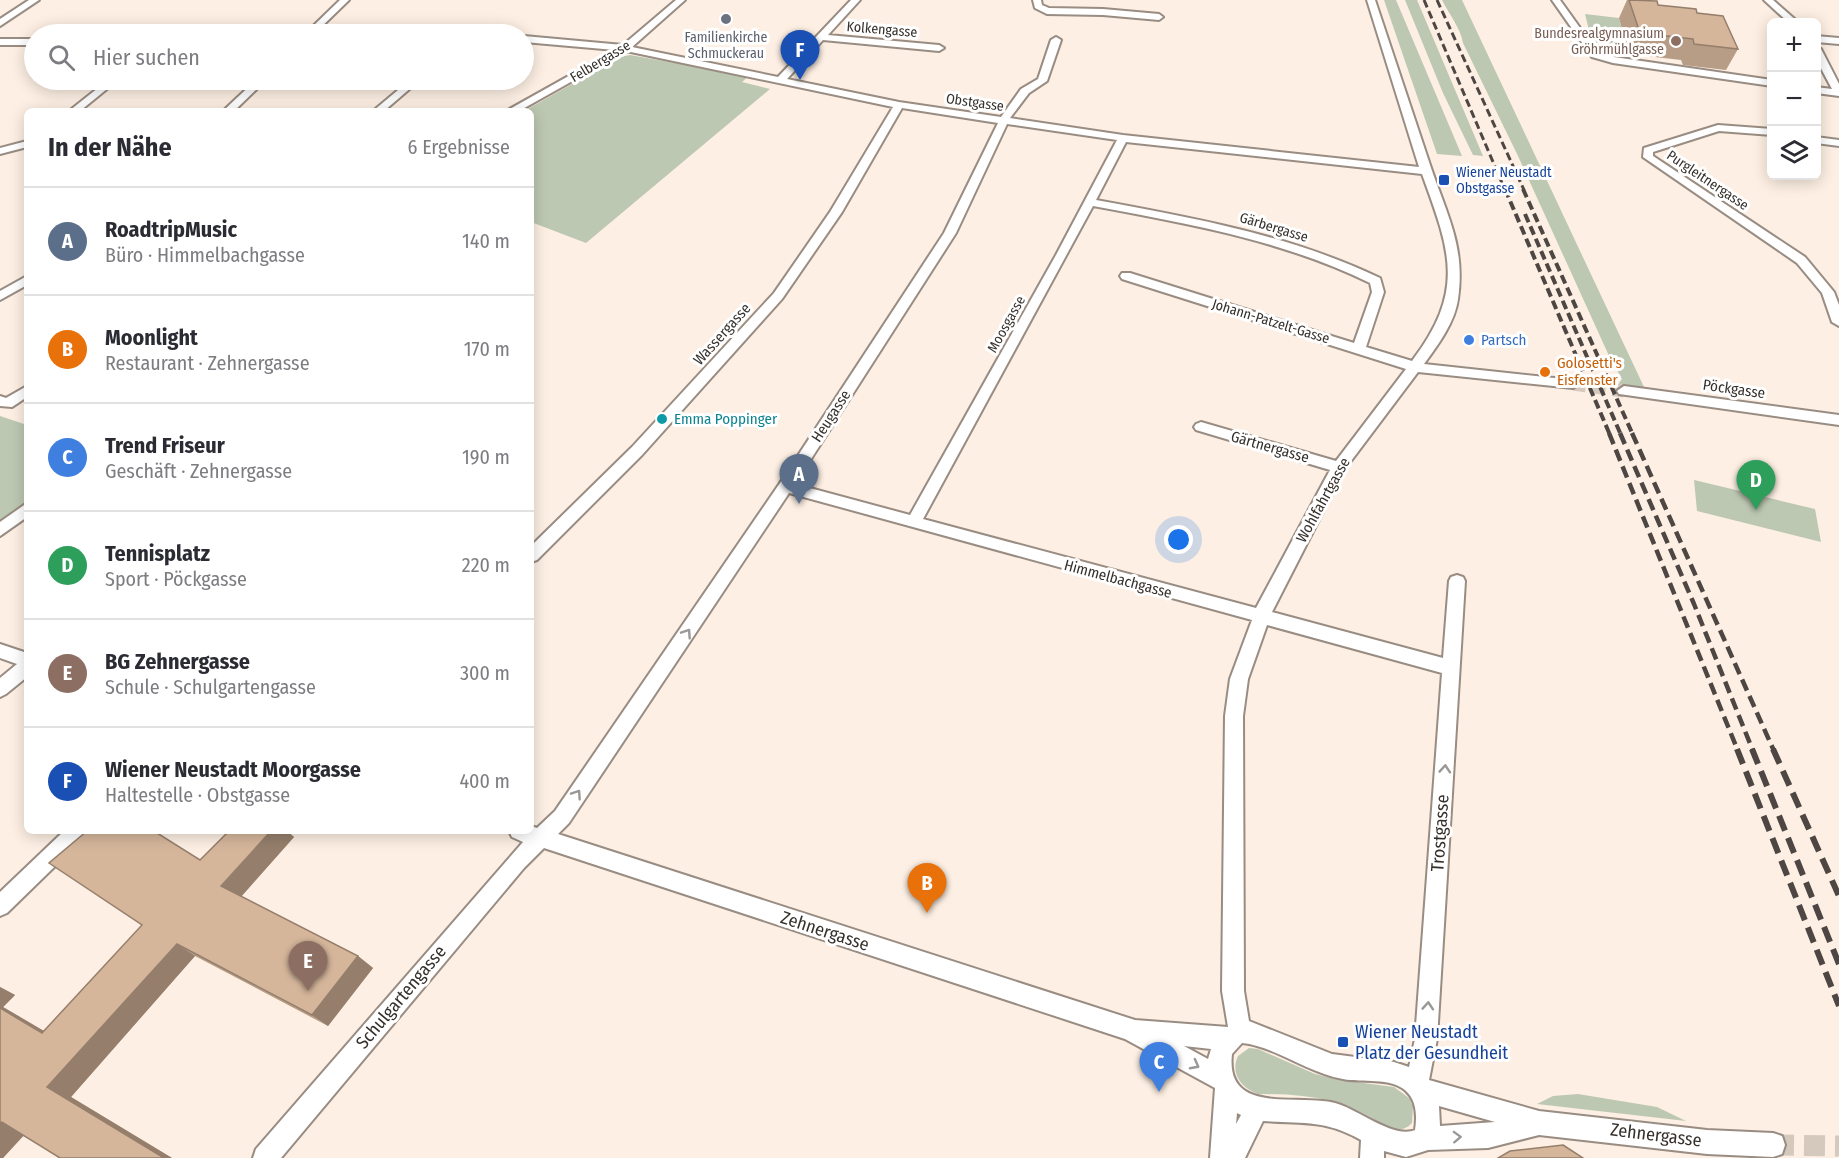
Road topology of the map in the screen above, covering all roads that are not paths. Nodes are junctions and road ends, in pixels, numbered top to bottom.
1 (34, 0) edge
2 (345, 0) edge
3 (681, 0) edge
4 (856, 0) edge
5 (1037, 0) edge
6 (1371, 0) edge
7 (1556, 0) edge
8 (1768, 0) edge
9 (1159, 18) dead end
10 (1788, 18) edge
11 (0, 23) edge
12 (320, 24) edge
13 (822, 37) junction
14 (1821, 39) edge
15 (534, 40) edge
16 (1056, 40) dead end
17 (1839, 41) edge
18 (0, 42) edge
19 (24, 42) edge
20 (625, 48) junction
21 (939, 48) dead end
22 (1821, 59) edge
23 (780, 80) junction
24 (1767, 82) edge
25 (100, 90) edge
26 (250, 90) edge
27 (403, 90) edge
28 (1821, 91) edge
29 (1839, 93) edge
30 (899, 105) junction
31 (78, 108) edge
32 (231, 108) edge
33 (382, 108) edge
34 (516, 108) edge
35 (1004, 120) junction
36 (1767, 131) edge
37 (1123, 138) junction
38 (1821, 141) edge
39 (1839, 143) edge
40 (24, 145) edge
41 (0, 151) edge
42 (1426, 171) junction
43 (1089, 202) junction
44 (1126, 276) dead end
45 (24, 282) edge
46 (0, 296) edge
47 (1839, 322) edge
48 (1359, 348) junction
49 (1415, 367) junction
50 (1574, 384) tunnel mouth
51 (1624, 391) tunnel mouth
52 (24, 393) edge
53 (4, 403) edge
54 (1839, 420) edge
55 (1202, 427) dead end
56 (1339, 467) junction
57 (785, 487) junction
58 (24, 511) edge
59 (913, 523) junction
60 (0, 530) edge
61 (534, 553) edge
62 (1457, 581) dead end
63 (1260, 617) junction
64 (0, 651) edge
65 (24, 659) edge
66 (1452, 668) junction
67 (24, 669) edge
68 (0, 689) edge
69 (534, 832) edge
70 (75, 834) edge
71 (529, 835) edge
72 (0, 906) edge
73 (1130, 1029) junction
74 (1234, 1036) junction
75 (1225, 1084) junction
76 (1419, 1087) junction
77 (1256, 1110) junction
78 (1539, 1123) junction
79 (1773, 1145) tunnel mouth
80 (1372, 1147) edge
81 (1418, 1148) edge
82 (265, 1158) edge
83 (1222, 1158) edge
84 (1232, 1158) edge

1 - 11 street
2 - 12 street
3 - 20 street, Felbergasse
4 - 13 street
5 - 9 street
6 - 42 street, Wohlfahrtgasse
7 - 24 street
8 - 10 street
13 - 21 street, Kolkengasse
13 - 23 street
14 - 17 street
15 - 20 street, Obstgasse
16 - 35 street, Heugasse
18 - 19 street
20 - 23 street, Obstgasse
20 - 34 street, Felbergasse
22 - 29 street
23 - 30 street, Obstgasse
25 - 31 street
26 - 32 street
27 - 33 street
28 - 29 street
30 - 35 street, Obstgasse
30 - 61 street, Wassergasse
35 - 37 street, Obstgasse
35 - 57 street, Heugasse
36 - 47 street, Purgleitnergasse
37 - 42 street, Obstgasse
37 - 43 street, Moosgasse
38 - 39 street
40 - 41 street
42 - 49 street, Wohlfahrtgasse
43 - 48 street, Gärbergasse
43 - 59 street, Moosgasse
44 - 48 street, Johann-Patzelt-Gasse
45 - 46 street
48 - 49 street, Johann-Patzelt-Gasse
49 - 50 street
49 - 56 street, Wohlfahrtgasse
51 - 54 street, Pöckgasse
52 - 53 street
55 - 56 street, Gärtnergasse
56 - 63 street, Wohlfahrtgasse
57 - 59 street, Himmelbachgasse
69 -> 57 street, Heugasse
58 - 60 street
59 - 63 street, Himmelbachgasse
62 - 66 street, Trostgasse
63 - 66 street, Himmelbachgasse
63 - 74 street, Wohlfahrtgasse
64 - 65 street
76 -> 66 street, Trostgasse
67 - 68 street
70 - 72 street
71 - 73 street, Zehnergasse
71 - 82 street, Schulgartengasse
73 - 74 street, Zehnergasse
73 -> 75 street, Zehnergasse
74 - 75 street
74 - 76 street, Zehnergasse
75 - 77 street, Zehnergasse
75 - 83 street
76 - 78 street, Zehnergasse
76 - 81 street
77 - 80 street, Zehnergasse
77 - 84 street
78 - 79 street, Zehnergasse
81 -> 78 street, Zehnergasse
80 - 81 street, Zehnergasse

